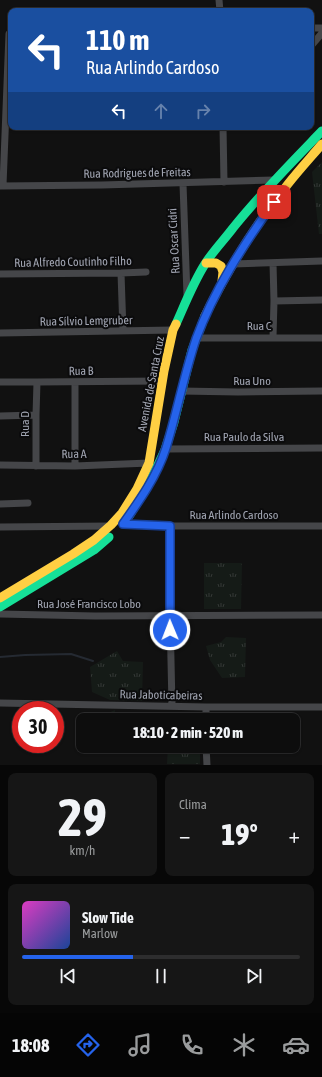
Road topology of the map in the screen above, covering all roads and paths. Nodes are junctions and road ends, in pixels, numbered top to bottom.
1 (322, 33) edge
2 (314, 42) edge
3 (8, 111) edge
4 (224, 130) edge
5 (322, 131) edge
6 (322, 144) edge
7 (274, 180) junction
8 (224, 182) junction
9 (183, 184) junction
10 (2, 186) edge
11 (322, 261) edge
12 (206, 263) junction
13 (272, 263) junction
14 (233, 264) junction
15 (146, 272) dead end
16 (121, 273) junction
17 (0, 274) edge
18 (222, 284) junction
19 (187, 298) junction
20 (322, 300) edge
21 (274, 301) junction
22 (173, 330) junction
23 (123, 331) junction
24 (0, 333) edge
25 (274, 337) junction
26 (197, 338) junction
27 (322, 338) edge
28 (162, 381) junction
29 (0, 382) edge
30 (37, 382) junction
31 (75, 382) junction
32 (181, 391) junction
33 (322, 391) edge
34 (0, 416) edge
35 (36, 416) junction
36 (165, 448) junction
37 (322, 448) edge
38 (149, 463) junction
39 (0, 465) edge
40 (36, 466) junction
41 (75, 466) junction
42 (28, 503) dead end
43 (0, 504) edge
44 (123, 524) junction
45 (111, 526) junction
46 (170, 526) junction
47 (322, 526) edge
48 (0, 528) edge
49 (0, 598) edge
50 (0, 607) edge
51 (0, 614) edge
52 (170, 615) junction
53 (322, 615) edge
54 (0, 703) edge
55 (172, 706) junction
56 (206, 706) junction
57 (322, 707) edge
58 (206, 713) edge
59 (206, 753) edge
60 (207, 765) edge

1 - 2 street
3 - 10 street
4 - 8 street
5 - 7 main road, Avenida de Santa Cruz
6 - 14 main road
7 - 8 street, Rua Rodrigues de Freitas
7 - 12 main road, Avenida de Santa Cruz
8 - 9 street, Rua Rodrigues de Freitas
9 - 10 street, Rua Rodrigues de Freitas
9 - 19 street, Rua Oscar Cidri
11 - 13 street
12 - 18 main road
12 - 19 main road, Avenida de Santa Cruz
13 - 14 street
13 - 21 street
14 - 18 main road
15 - 16 street, Rua Alfredo Coutinho Filho
16 - 17 street, Rua Alfredo Coutinho Filho
16 - 23 street
18 - 26 main road
19 - 22 main road, Avenida de Santa Cruz
20 - 21 street
21 - 25 street
22 - 23 street, Rua Sílvio Lemgruber
22 - 28 main road, Avenida de Santa Cruz
23 - 24 street, Rua Sílvio Lemgruber
25 - 26 street, Rua C
25 - 27 street, Rua C
26 - 32 main road
28 - 31 street, Rua B
28 - 32 main road
28 - 38 main road, Avenida de Santa Cruz
29 - 30 street, Rua B
30 - 31 street, Rua B
30 - 35 street, Rua D
31 - 41 street
32 - 33 street, Rua Uno
32 - 36 main road
34 - 35 street
35 - 40 street, Rua D
36 - 37 street, Rua Paulo da Silva
36 - 44 main road
38 - 41 street, Rua A
38 - 45 main road, Avenida de Santa Cruz
39 - 40 street, Rua A
40 - 41 street, Rua A
42 - 43 street
44 - 46 street, Rua Arlindo Cardoso
44 - 50 main road
45 - 48 street
45 - 49 main road, Avenida de Santa Cruz
46 - 47 street, Rua Arlindo Cardoso
46 - 52 street
51 - 52 street, Rua José Francisco Lobo
52 - 53 street, Rua José Francisco Lobo
52 - 55 street
54 - 55 street, Rua Jaboticabeiras
55 - 56 street, Rua Jaboticabeiras
56 - 57 street, Rua Jaboticabeiras
56 - 58 street
59 - 60 street

